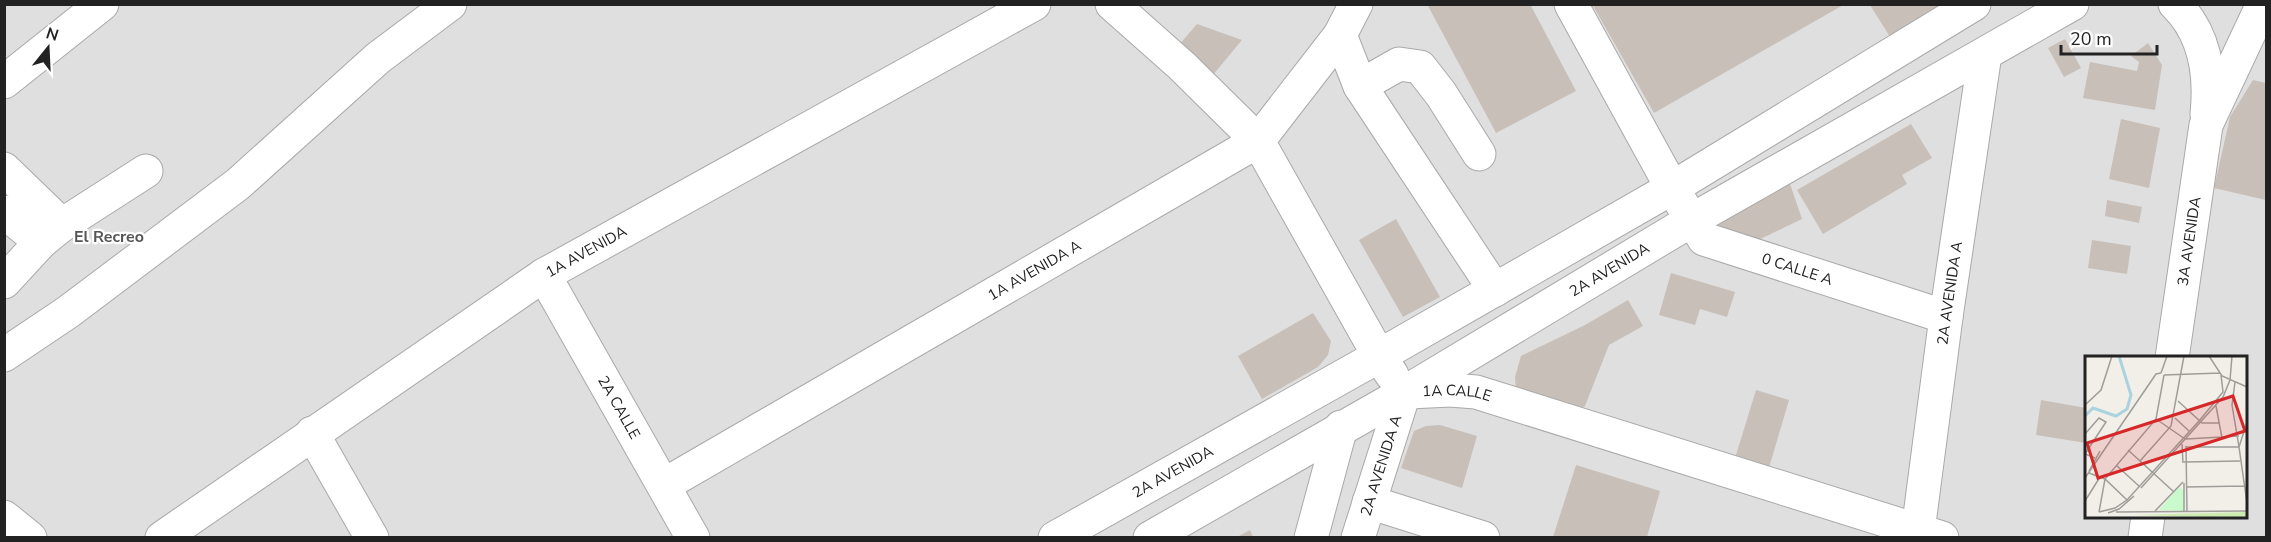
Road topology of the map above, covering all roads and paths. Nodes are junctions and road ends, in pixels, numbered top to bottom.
1 (102, 4) edge
2 (450, 4) edge
3 (1034, 4) edge
4 (1112, 4) edge
5 (1356, 4) edge
6 (1571, 4) edge
7 (1974, 4) edge
8 (2072, 4) edge
9 (2175, 4) edge
10 (2263, 4) edge
11 (1340, 35) junction
12 (1985, 54) junction
13 (4, 82) edge
14 (1360, 86) junction
15 (2206, 125) junction
16 (1258, 141) junction
17 (1479, 154) dead end
18 (4, 169) edge
19 (146, 171) dead end
20 (1672, 188) junction
21 (4, 212) edge
22 (1692, 220) junction
23 (52, 233) junction
24 (544, 275) junction
25 (4, 282) edge
26 (1495, 290) junction
27 (1946, 317) junction
28 (4, 355) edge
29 (1379, 356) junction
30 (2172, 356) edge
31 (1404, 393) junction
32 (1341, 427) junction
33 (312, 433) junction
34 (664, 485) junction
35 (1370, 502) junction
36 (2148, 518) edge
37 (1930, 534) edge
38 (162, 537) edge
39 (372, 537) edge
40 (693, 537) edge
41 (1055, 537) edge
42 (1150, 537) edge
43 (1311, 537) edge
44 (1358, 537) edge
45 (1483, 537) edge
46 (2145, 537) edge

1 - 13 street
2 - 28 street
3 - 24 street, 1A AVENIDA
4 - 16 street, 1A CALLE
5 - 11 street, 1A AVENIDA A
6 - 20 street, 0 CALLE A
7 - 20 street, 2A AVENIDA
8 - 12 street, 2A AVENIDA
9 - 15 street, 3A AVENIDA
10 - 15 street, 3A AVENIDA
11 - 14 street
11 - 16 street, 1A AVENIDA A
12 - 22 street, 2A AVENIDA
12 - 27 street, 2A AVENIDA A
14 - 17 street
14 - 26 street
15 - 30 street, 3A AVENIDA
16 - 29 street, 1A CALLE
16 - 34 street, 1A AVENIDA A
18 - 23 street
19 - 23 street
20 - 22 street, 0 CALLE A
20 - 26 street, 2A AVENIDA
21 - 23 street
22 - 27 street, 0 CALLE A
22 - 31 street, 2A AVENIDA
23 - 25 street
24 - 33 street, 1A AVENIDA
24 - 34 street, 2A CALLE
26 - 29 street, 2A AVENIDA
27 - 37 street, 2A AVENIDA A
29 - 31 street, 1A CALLE
29 - 41 street, 2A AVENIDA
31 - 32 street, 2A AVENIDA
31 - 35 street, 2A AVENIDA A
31 - 37 street, 1A CALLE
32 - 42 street, 2A AVENIDA
32 - 43 street
33 - 38 street, 1A AVENIDA
33 - 39 street
34 - 40 street, 2A CALLE
35 - 44 street, 2A AVENIDA A
35 - 45 street
36 - 46 street

